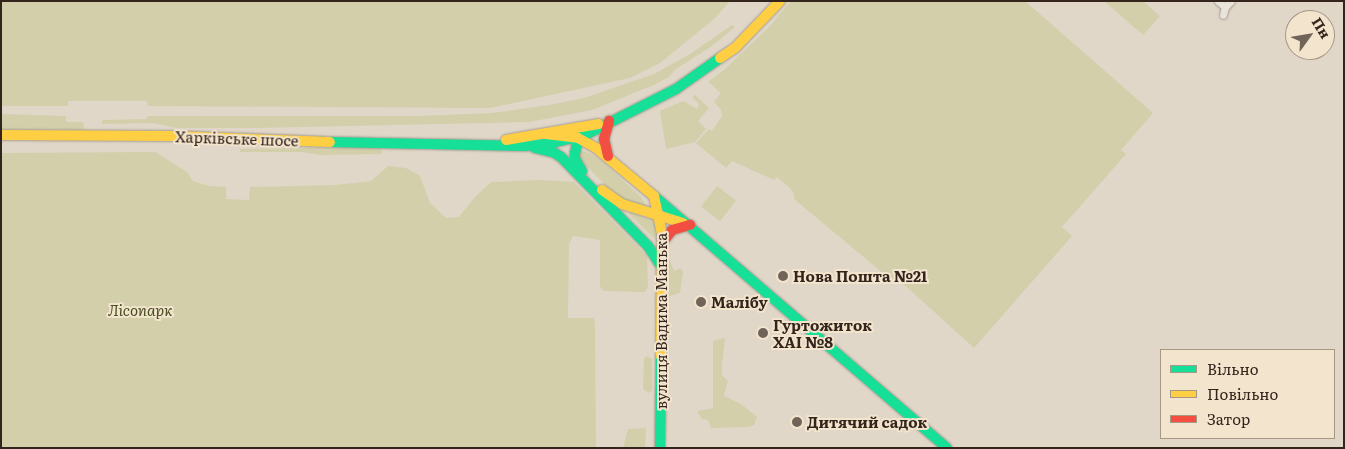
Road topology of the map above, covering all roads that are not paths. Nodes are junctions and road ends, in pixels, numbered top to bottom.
1 (780, 1) edge
2 (1218, 1) edge
3 (1226, 8) edge
4 (604, 122) junction
5 (546, 134) junction
6 (1, 135) edge
7 (578, 138) junction
8 (472, 145) junction
9 (525, 146) junction
10 (557, 154) junction
11 (608, 156) junction
12 (582, 170) junction
13 (602, 190) junction
14 (654, 196) junction
15 (660, 217) junction
16 (690, 225) junction
17 (662, 243) junction
18 (661, 266) junction
19 (660, 448) edge
20 (947, 448) edge

1 - 4 main road, Харківське шосе
2 - 3 street
4 - 5 main road, Харківське шосе
4 - 7 main road, Харківське шосе
4 - 11 main road
5 - 7 main road
5 - 8 main road, Харківське шосе
6 - 8 main road, Харківське шосе
7 - 9 main road, Харківське шосе
7 - 11 main road
7 - 12 main road
8 - 9 main road, Харківське шосе
9 - 10 main road
10 - 12 main road
10 - 18 main road
11 - 14 main road
12 - 13 main road
13 - 15 main road
13 - 18 main road
14 - 15 main road, вулиця Вадима Манька
14 - 16 main road
15 - 16 main road
15 - 17 main road, вулиця Вадима Манька
16 - 17 main road
16 - 20 main road
17 - 18 main road, вулиця Вадима Манька
18 - 19 main road, вулиця Вадима Манька

